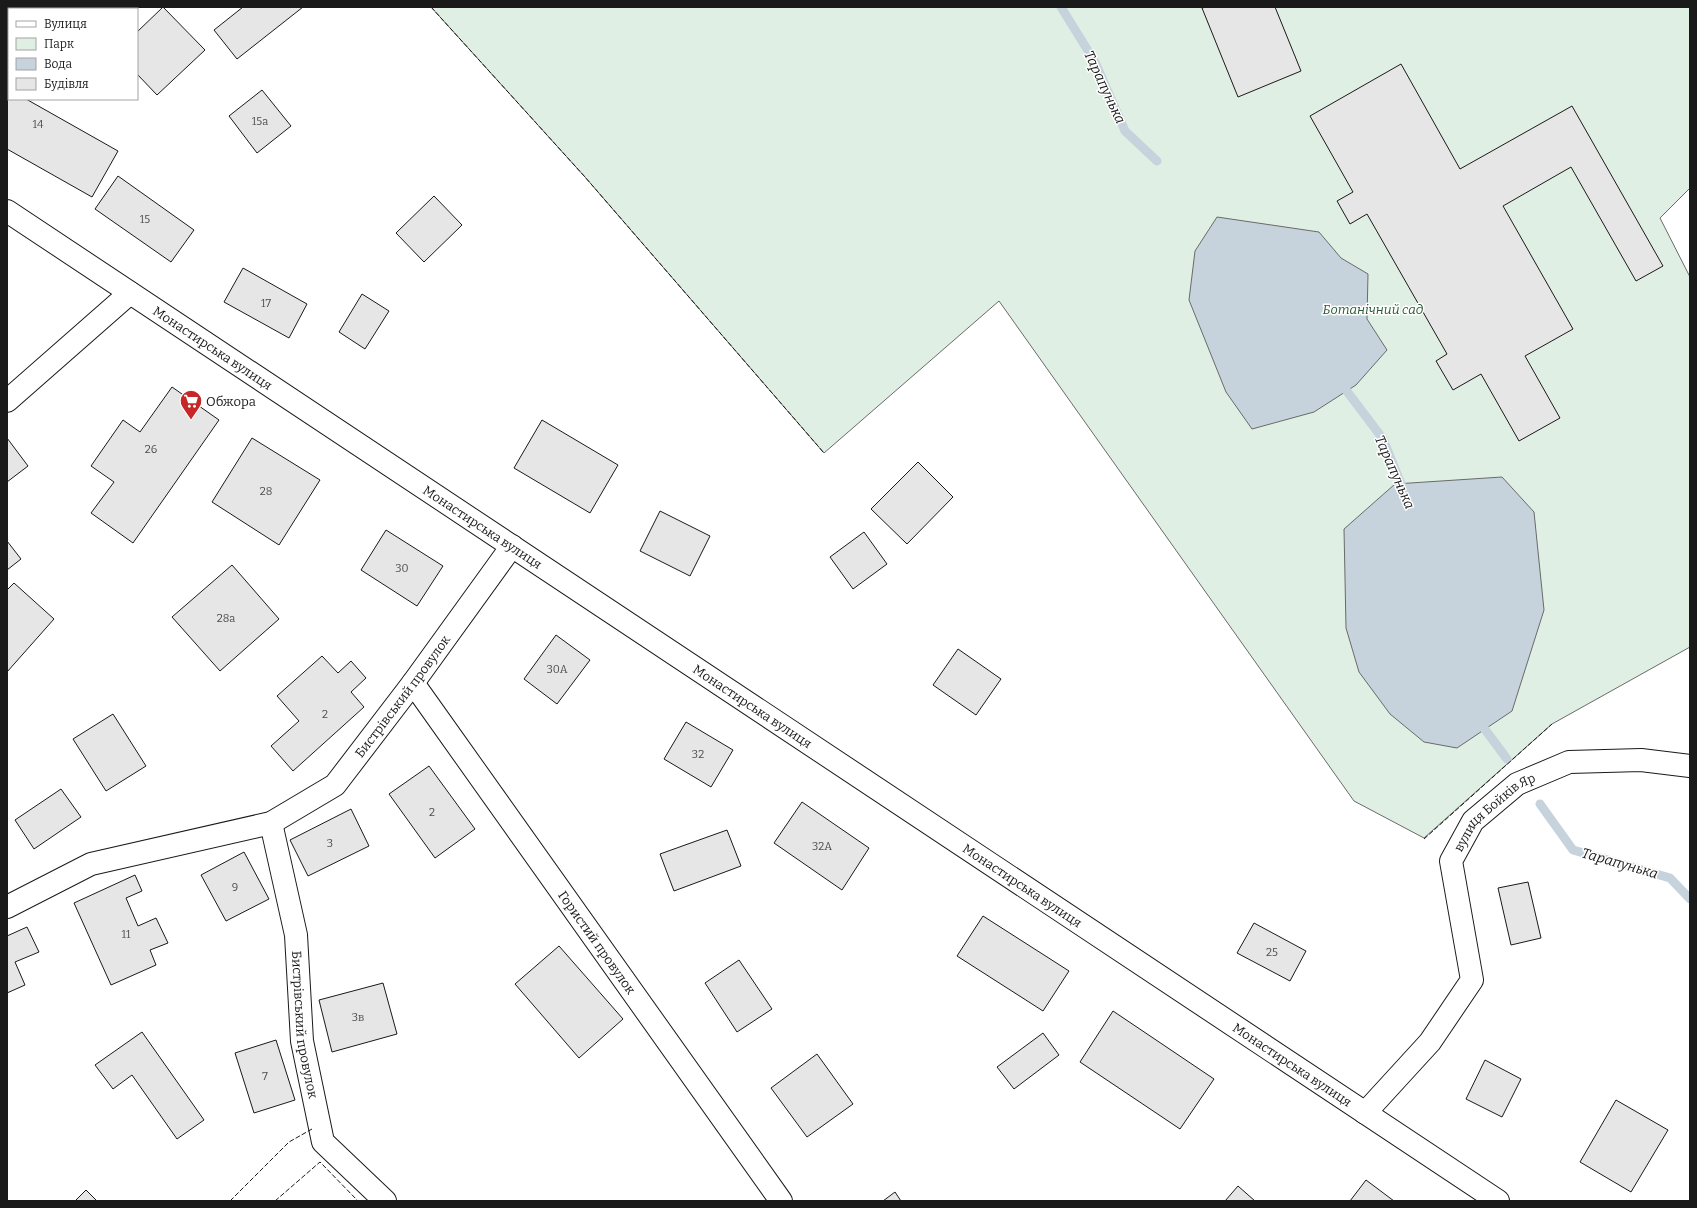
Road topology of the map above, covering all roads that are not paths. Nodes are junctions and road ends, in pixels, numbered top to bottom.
1 (7, 211) edge
2 (130, 293) junction
3 (7, 401) edge
4 (512, 546) junction
5 (413, 683) junction
6 (1690, 766) edge
7 (271, 823) junction
8 (7, 907) edge
9 (1365, 1113) junction
10 (385, 1201) edge
11 (781, 1201) edge
12 (1498, 1201) edge

1 - 2 street, Монастирська вулиця
2 - 3 street
2 - 4 street, Монастирська вулиця
4 - 5 street, Бистрівський провулок
4 - 9 street, Монастирська вулиця
5 - 7 street, Бистрівський провулок
5 - 11 street, Гористий провулок
6 - 9 street, вулиця Бойків Яр
7 - 8 street, Бистрівський провулок
7 - 10 street, Бистрівський провулок
9 - 12 street, Монастирська вулиця

